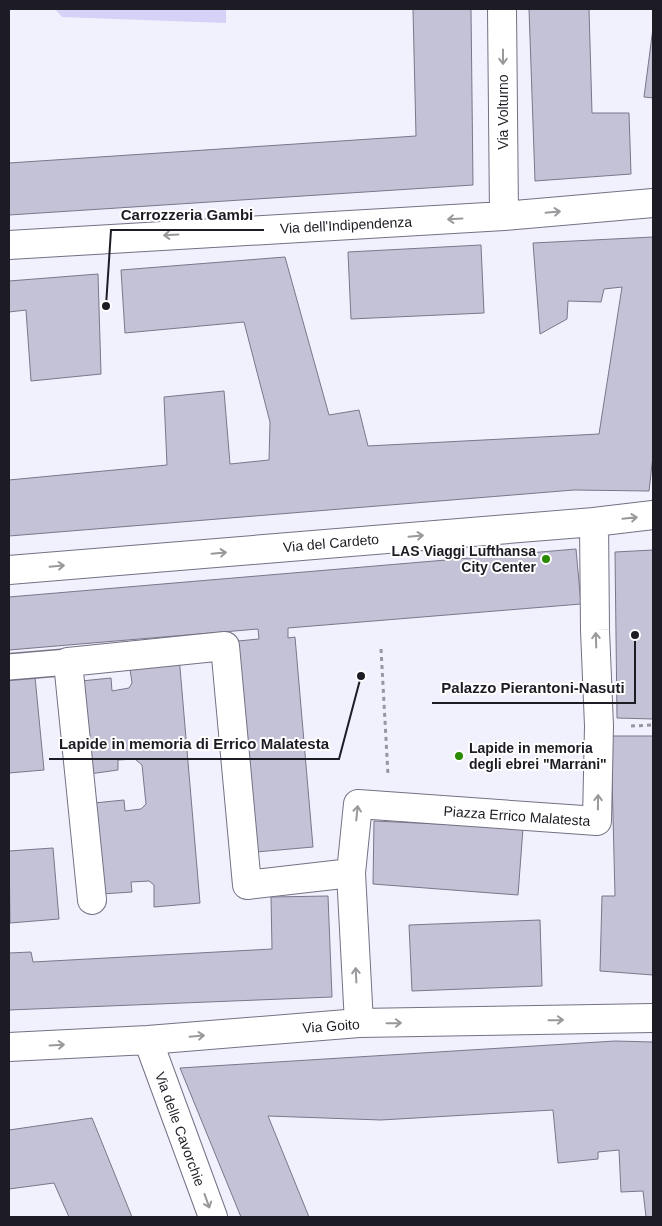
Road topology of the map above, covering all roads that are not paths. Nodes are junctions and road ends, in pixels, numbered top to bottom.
1 (502, 9) edge
2 (653, 203) edge
3 (504, 216) junction
4 (9, 245) edge
5 (653, 515) edge
6 (594, 522) junction
7 (9, 570) edge
8 (68, 662) junction
9 (9, 667) edge
10 (351, 874) junction
11 (92, 900) dead end
12 (653, 1018) edge
13 (359, 1023) junction
14 (148, 1040) junction
15 (9, 1047) edge
16 (213, 1217) edge

1 -> 3 street, Via Volturno
3 -> 2 street, Via dell'Indipendenza
3 -> 4 street, Via dell'Indipendenza
6 -> 5 street, Via del Cardeto
7 -> 6 street, Via del Cardeto
10 -> 6 street, Piazza Errico Malatesta
8 - 9 street
8 - 10 street
8 - 11 street
13 -> 10 street, Piazza Errico Malatesta
13 -> 12 street, Via Goito
14 -> 13 street, Via Goito
15 -> 14 street, Via Goito
14 -> 16 street, Via delle Cavorchie

